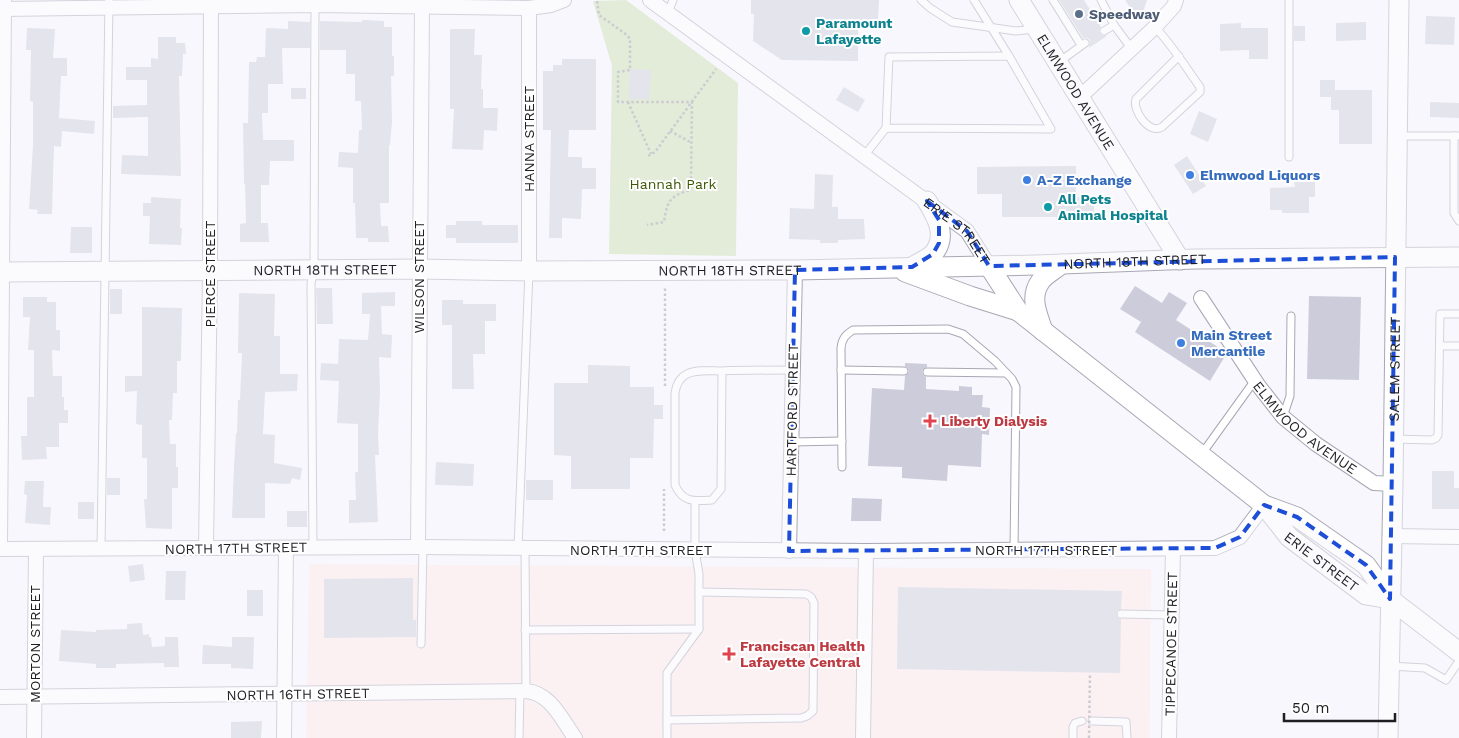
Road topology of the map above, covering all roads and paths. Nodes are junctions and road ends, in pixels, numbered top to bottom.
1 (564, 0) edge
2 (650, 0) edge
3 (921, 0) edge
4 (974, 0) edge
5 (1019, 0) edge
6 (1053, 0) edge
7 (1100, 0) edge
8 (1176, 0) edge
9 (1289, 0) edge
10 (1399, 0) edge
11 (597, 1) edge
12 (109, 4) edge
13 (211, 4) edge
14 (315, 5) junction
15 (3, 6) edge
16 (422, 6) junction
17 (670, 7) edge
18 (529, 8) junction
19 (1114, 25) junction
20 (991, 27) junction
21 (1154, 27) junction
22 (1037, 28) junction
23 (1104, 31) dead end
24 (1131, 48) junction
25 (1010, 56) junction
26 (1178, 56) junction
27 (1058, 62) junction
28 (716, 69) dead end
29 (1080, 97) junction
30 (628, 102) junction
31 (692, 102) junction
32 (886, 128) junction
33 (670, 131) junction
34 (1397, 136) junction
35 (1456, 136) edge
36 (692, 143) junction
37 (864, 156) junction
38 (1289, 156) dead end
39 (927, 202) junction
40 (1459, 221) edge
41 (647, 225) dead end
42 (1459, 256) edge
43 (1395, 257) junction
44 (1180, 260) junction
45 (1061, 264) junction
46 (989, 266) junction
47 (892, 267) junction
48 (912, 267) junction
49 (419, 269) junction
50 (104, 270) junction
51 (314, 270) junction
52 (795, 270) junction
53 (210, 271) junction
54 (529, 271) junction
55 (1, 272) edge
56 (1201, 298) dead end
57 (1018, 311) junction
58 (1459, 314) edge
59 (1291, 316) dead end
60 (1043, 331) junction
61 (1440, 346) junction
62 (1459, 346) edge
63 (793, 370) junction
64 (841, 370) junction
65 (722, 371) junction
66 (904, 371) dead end
67 (927, 372) dead end
68 (1006, 373) junction
69 (1255, 380) junction
70 (1283, 418) junction
71 (1393, 439) junction
72 (842, 441) junction
73 (792, 442) junction
74 (1201, 455) junction
75 (842, 467) dead end
76 (1393, 484) junction
77 (695, 501) junction
78 (1264, 504) junction
79 (1391, 536) junction
80 (1459, 537) edge
81 (313, 547) junction
82 (420, 547) junction
83 (206, 548) junction
84 (286, 548) junction
85 (522, 548) junction
86 (0, 549) edge
87 (36, 550) junction
88 (101, 550) junction
89 (695, 550) junction
90 (1014, 550) junction
91 (1173, 550) junction
92 (790, 551) junction
93 (866, 551) junction
94 (699, 592) junction
95 (1390, 599) junction
96 (1121, 614) dead end
97 (1171, 615) junction
98 (699, 629) junction
99 (526, 630) junction
100 (421, 644) dead end
101 (1459, 652) edge
102 (1459, 661) edge
103 (1389, 666) junction
104 (1090, 673) dead end
105 (523, 691) junction
106 (284, 695) junction
107 (0, 698) edge
108 (34, 698) junction
109 (667, 720) junction
110 (1082, 720) dead end
111 (1092, 721) dead end
112 (34, 738) edge
113 (284, 738) edge
114 (519, 738) edge
115 (575, 738) edge
116 (666, 738) edge
117 (863, 738) edge
118 (1073, 738) edge
119 (1089, 738) edge
120 (1126, 738) edge
121 (1169, 738) edge
122 (1388, 738) edge

1 - 18 street
2 - 17 street, ERIE STREET
3 - 20 lane
4 - 20 lane
5 - 22 main road, ELMWOOD AVENUE
6 - 27 lane
7 - 19 lane
8 - 21 street
9 - 38 lane
10 - 34 main road, SALEM STREET
11 - 30 path
12 - 13 street
12 - 15 street
12 - 50 lane
13 - 14 street
13 - 53 street, PIERCE STREET
14 - 16 street
14 - 51 lane
15 - 55 street
16 - 18 street
16 - 49 street, WILSON STREET
17 - 37 street, ERIE STREET
18 - 54 street, HANNA STREET
19 - 23 lane
19 - 24 lane
20 - 22 lane
20 - 25 lane
21 - 24 street
21 - 26 lane
22 - 27 main road, ELMWOOD AVENUE
24 - 29 street
25 - 32 lane
25 - 32 lane
26 - 26 lane
27 - 29 main road, ELMWOOD AVENUE
28 - 31 path
29 - 44 main road, ELMWOOD AVENUE
30 - 31 path
30 - 33 path
31 - 33 path
31 - 36 path
32 - 37 lane
33 - 36 path
34 - 35 lane
34 - 43 main road, SALEM STREET
35 - 40 lane
36 - 41 path
37 - 39 street, ERIE STREET
39 - 46 street, ERIE STREET
39 - 48 main road
42 - 43 main road, NORTH 18TH STREET
43 - 44 main road, NORTH 18TH STREET
43 - 71 main road, SALEM STREET
44 - 45 main road, NORTH 18TH STREET
45 - 46 main road, NORTH 18TH STREET
45 - 60 main road
46 - 48 main road, NORTH 18TH STREET
46 - 57 main road, ERIE STREET
47 - 48 main road, NORTH 18TH STREET
47 - 52 main road, NORTH 18TH STREET
47 - 57 main road
49 - 51 main road, NORTH 18TH STREET
49 - 54 main road, NORTH 18TH STREET
49 - 82 street, WILSON STREET
50 - 53 main road, NORTH 18TH STREET
50 - 55 main road, NORTH 18TH STREET
50 - 88 lane
51 - 53 main road, NORTH 18TH STREET
51 - 81 lane
52 - 54 main road, NORTH 18TH STREET
52 - 63 street, HARTFORD STREET
53 - 83 street, PIERCE STREET
54 - 85 lane
55 - 86 street
56 - 69 street, ELMWOOD AVENUE
57 - 60 main road, ERIE STREET
58 - 61 lane
59 - 70 lane
60 - 74 main road, ERIE STREET
61 - 62 lane
61 - 71 lane
63 - 65 lane
63 - 73 street, HARTFORD STREET
64 - 66 lane
64 - 68 lane
64 - 72 lane
65 - 77 lane
65 - 77 lane
67 - 68 lane
68 - 90 lane
69 - 70 street, ELMWOOD AVENUE
69 - 74 lane
70 - 76 street, ELMWOOD AVENUE
71 - 76 main road, SALEM STREET
72 - 73 lane
72 - 75 lane
73 - 92 street, HARTFORD STREET
74 - 78 main road, ERIE STREET
76 - 79 main road, SALEM STREET
77 - 89 lane
78 - 91 street, NORTH 17TH STREET
78 - 95 main road, ERIE STREET
79 - 80 street
79 - 95 main road, SALEM STREET
81 - 82 street, NORTH 17TH STREET
81 - 84 street, NORTH 17TH STREET
82 - 85 street, NORTH 17TH STREET
82 - 100 lane
83 - 84 street, NORTH 17TH STREET
83 - 88 street, NORTH 17TH STREET
84 - 106 street
85 - 89 street, NORTH 17TH STREET
85 - 99 lane
86 - 87 street, NORTH 17TH STREET
87 - 88 street, NORTH 17TH STREET
87 - 108 street, MORTON STREET
89 - 92 street, NORTH 17TH STREET
89 - 94 lane
90 - 91 street, NORTH 17TH STREET
90 - 93 street, NORTH 17TH STREET
91 - 97 street, TIPPECANOE STREET
92 - 93 street, NORTH 17TH STREET
93 - 117 street
94 - 98 lane
94 - 109 lane
95 - 101 main road, ERIE STREET
95 - 103 main road, SALEM STREET
96 - 97 lane
97 - 121 street, TIPPECANOE STREET
98 - 99 lane
98 - 109 lane
99 - 105 lane
102 - 103 lane
103 - 122 main road, SALEM STREET
104 - 119 path, bridge
105 - 106 street, NORTH 16TH STREET
105 - 114 lane
105 - 115 street, NORTH 16TH STREET
106 - 108 street, NORTH 16TH STREET
106 - 113 street
107 - 108 street, NORTH 16TH STREET
108 - 112 street, MORTON STREET
109 - 116 lane
110 - 118 lane
111 - 120 lane

